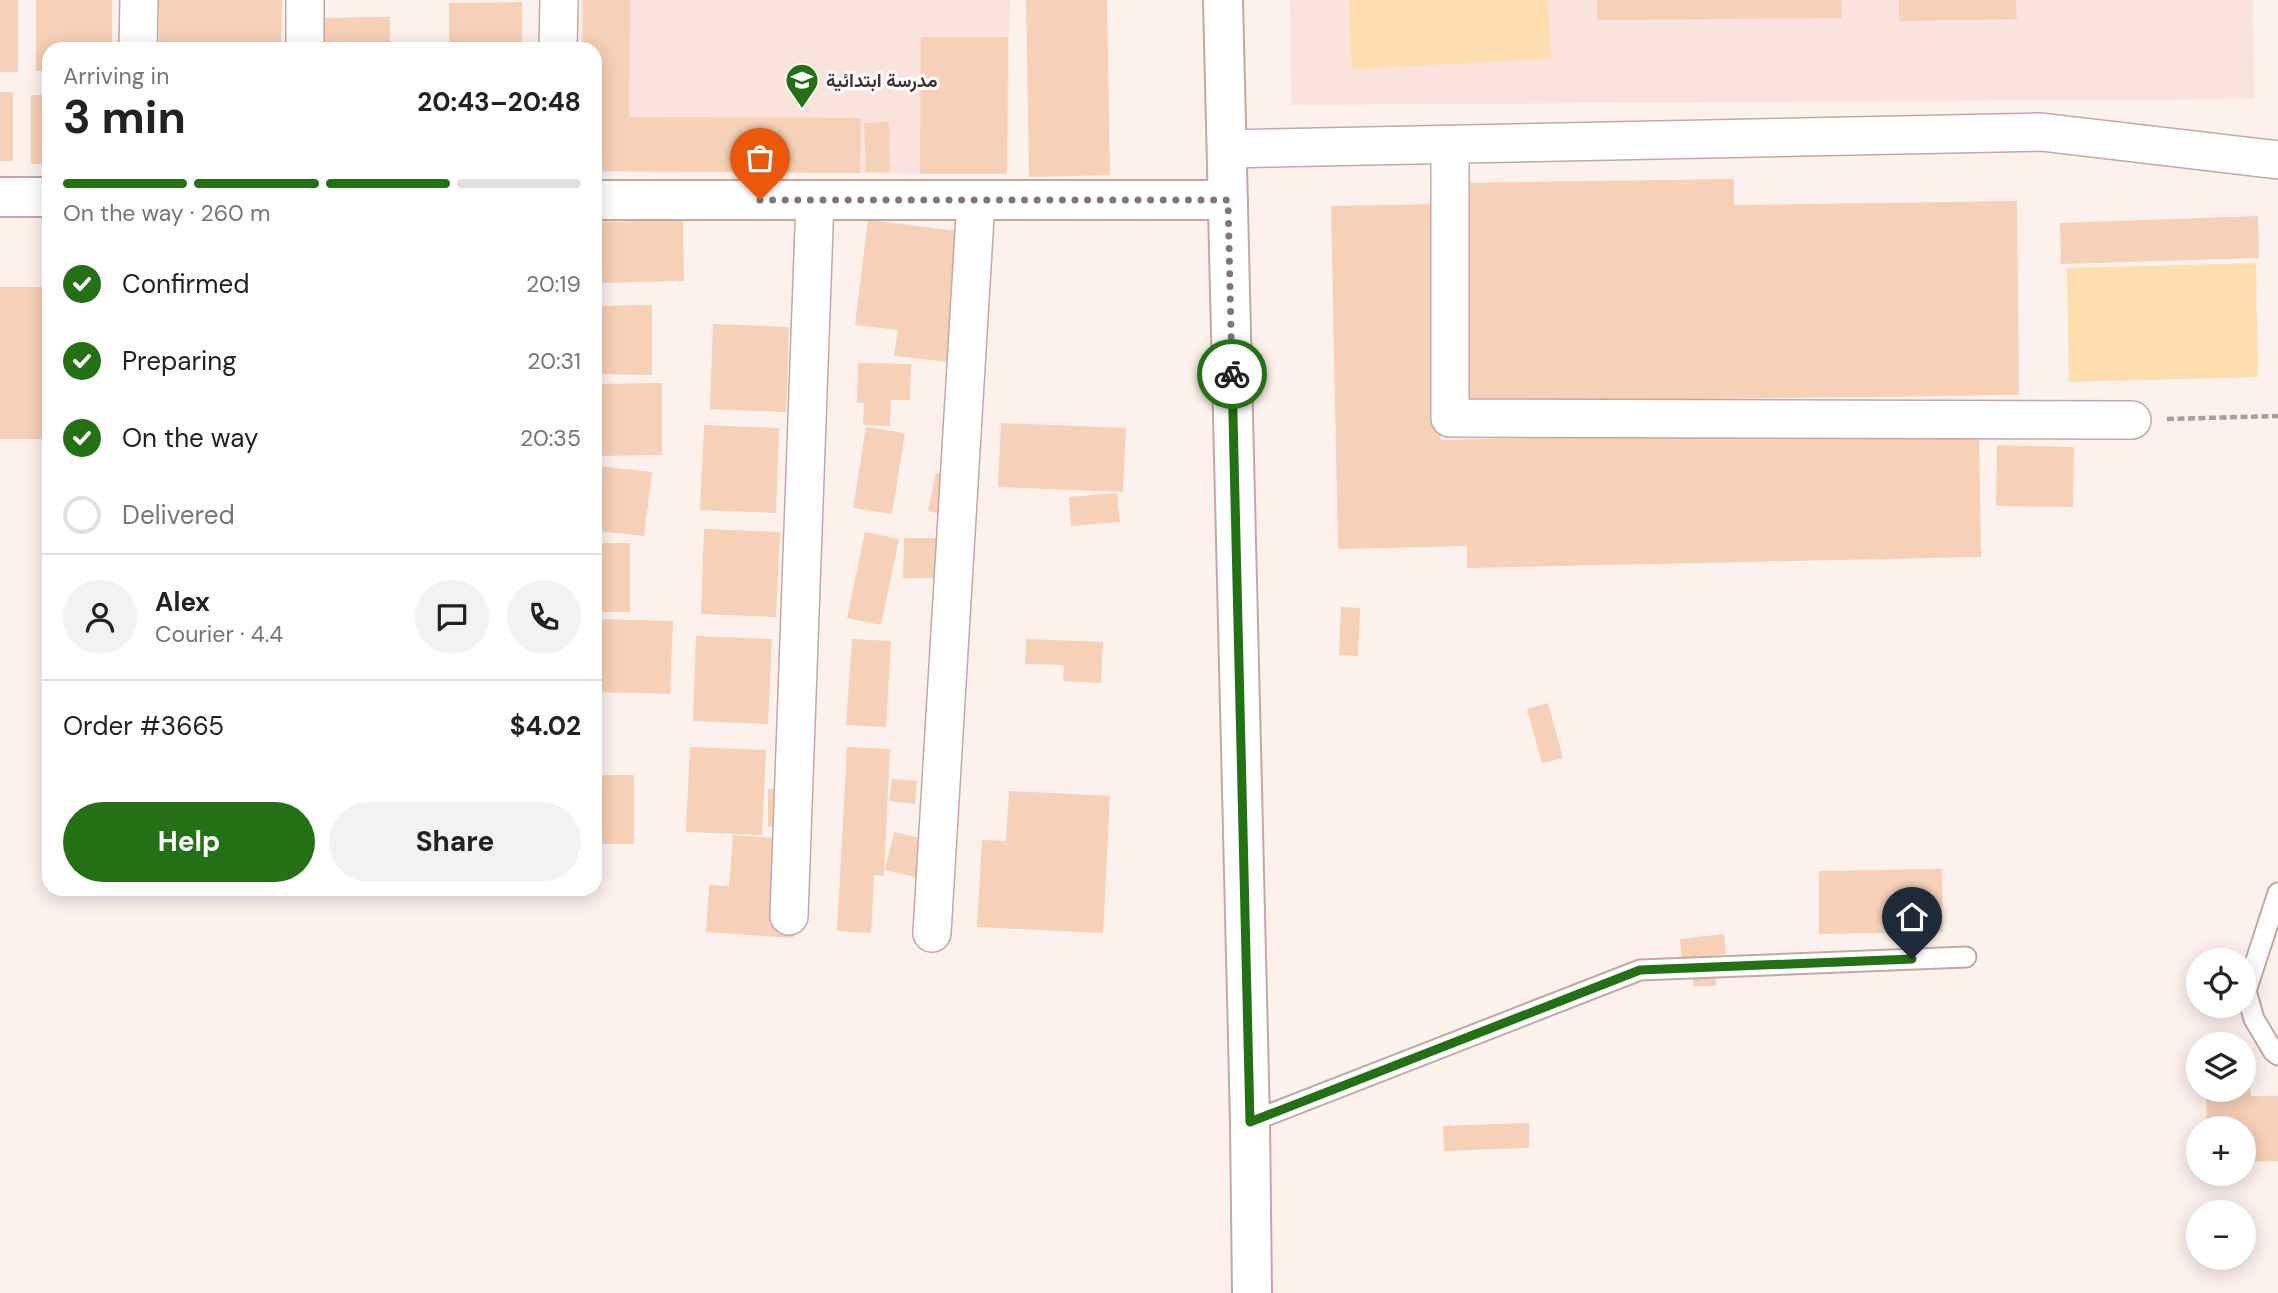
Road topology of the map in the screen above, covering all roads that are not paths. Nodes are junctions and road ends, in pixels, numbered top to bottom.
1 (139, 0) edge
2 (305, 0) edge
3 (559, 0) edge
4 (1223, 0) edge
5 (138, 42) edge
6 (305, 42) edge
7 (558, 42) edge
8 (1450, 145) junction
9 (1227, 149) junction
10 (2278, 160) edge
11 (0, 197) edge
12 (42, 197) edge
13 (602, 200) edge
14 (815, 200) junction
15 (976, 200) junction
16 (1228, 200) junction
17 (2132, 420) road end
18 (2278, 893) edge
19 (789, 916) dead end
20 (932, 933) dead end
21 (1966, 957) dead end
22 (2278, 1055) edge
23 (1250, 1122) junction
24 (1252, 1293) edge

1 - 5 street
2 - 6 street
3 - 7 street
4 - 9 main road
8 - 9 street
8 - 10 street
8 - 17 street
9 - 16 main road
11 - 12 main road
13 - 14 main road
14 - 15 main road
14 - 19 street
15 - 16 main road
15 - 20 street
16 - 23 main road
18 - 22 lane
21 - 23 lane
23 - 24 main road

